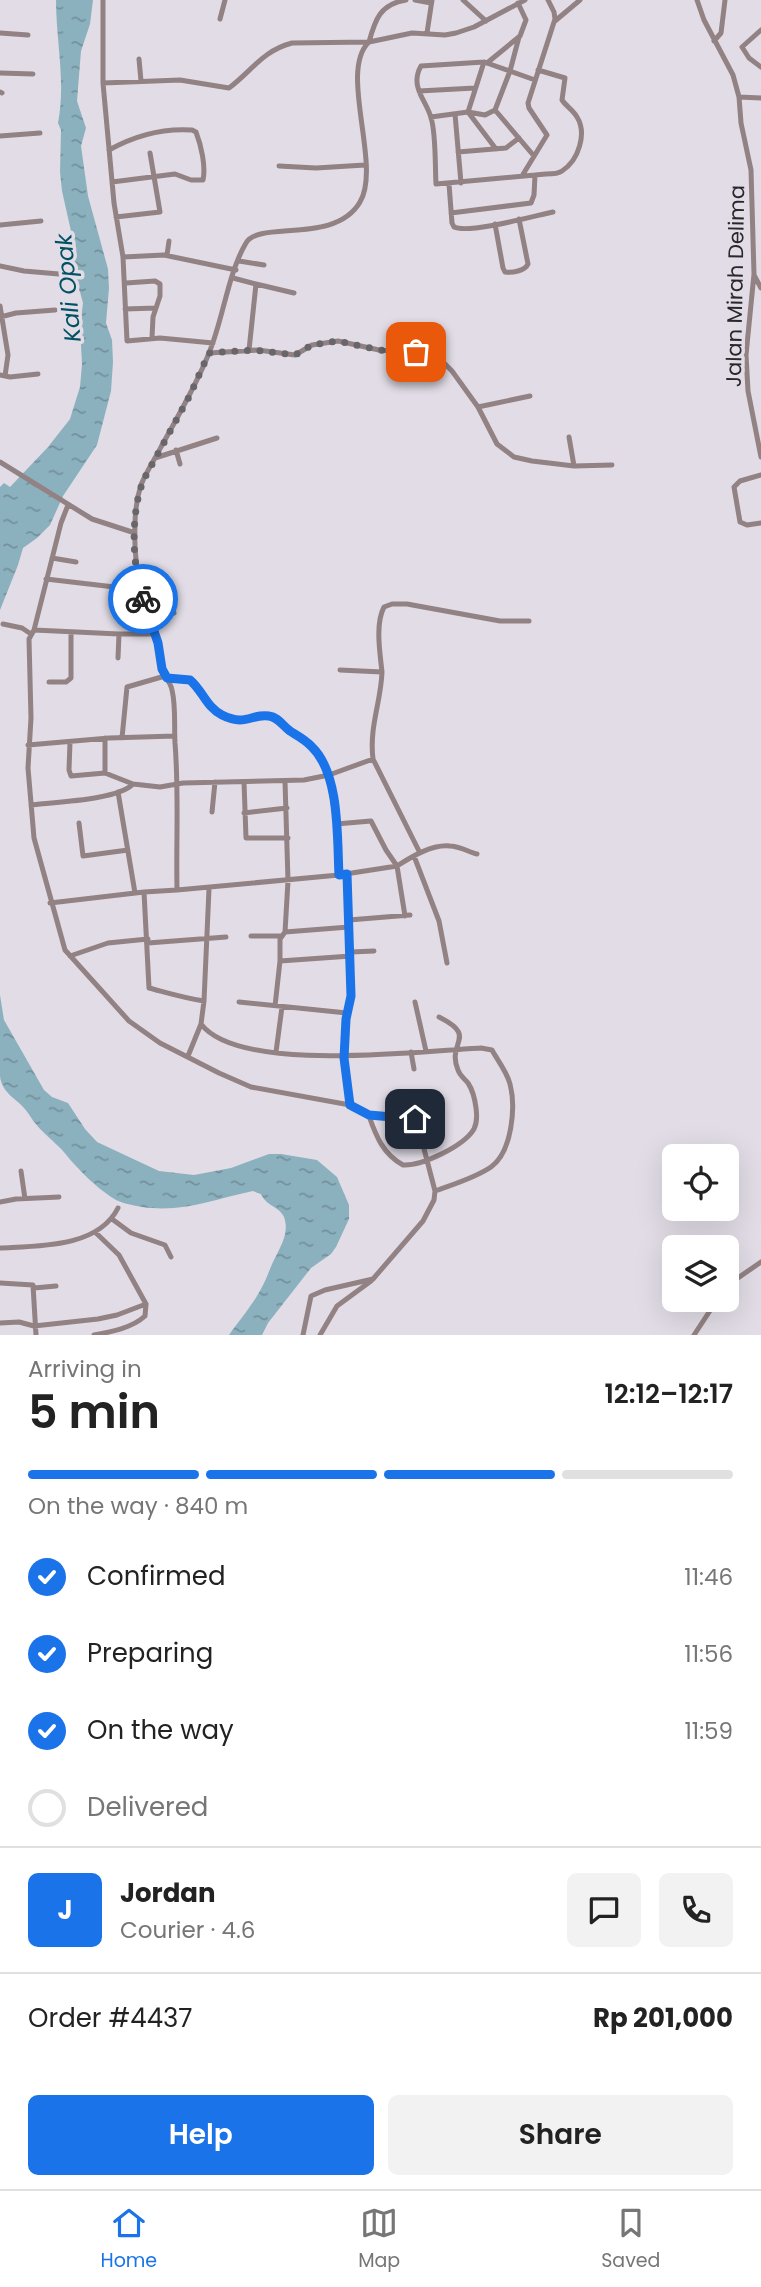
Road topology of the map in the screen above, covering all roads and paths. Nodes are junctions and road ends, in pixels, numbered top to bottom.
1 (103, 0) edge
2 (225, 0) edge
3 (406, 0) edge
4 (415, 0) edge
5 (463, 0) edge
6 (525, 0) edge
7 (548, 0) edge
8 (580, 0) edge
9 (697, 0) edge
10 (725, 0) edge
11 (432, 1) edge
12 (518, 3) junction
13 (220, 19) dead end
14 (486, 20) junction
15 (555, 21) junction
16 (761, 30) edge
17 (0, 33) edge
18 (427, 33) junction
19 (28, 35) dead end
20 (519, 37) junction
21 (714, 41) junction
22 (369, 42) junction
23 (139, 59) dead end
24 (486, 62) junction
25 (761, 67) edge
26 (538, 70) junction
27 (510, 71) junction
28 (0, 73) edge
29 (33, 74) dead end
30 (535, 80) junction
31 (141, 81) junction
32 (103, 83) junction
33 (475, 88) junction
34 (419, 91) junction
35 (739, 97) junction
36 (761, 98) edge
37 (495, 110) junction
38 (468, 112) junction
39 (455, 114) junction
40 (431, 117) junction
41 (40, 133) dead end
42 (0, 136) edge
43 (519, 138) junction
44 (496, 149) junction
45 (109, 150) junction
46 (458, 152) junction
47 (150, 153) dead end
48 (534, 156) junction
49 (365, 165) junction
50 (279, 166) dead end
51 (535, 175) junction
52 (522, 176) junction
53 (154, 177) junction
54 (112, 182) junction
55 (461, 183) junction
56 (449, 184) junction
57 (553, 212) dead end
58 (452, 213) junction
59 (116, 217) junction
60 (519, 219) junction
61 (41, 221) dead end
62 (495, 224) junction
63 (0, 225) edge
64 (169, 241) dead end
65 (167, 255) junction
66 (123, 257) junction
67 (239, 261) junction
68 (264, 265) dead end
69 (0, 266) edge
70 (236, 270) junction
71 (59, 274) dead end
72 (754, 274) junction
73 (233, 278) junction
74 (125, 283) junction
75 (256, 284) junction
76 (761, 288) edge
77 (294, 293) dead end
78 (0, 306) edge
79 (156, 307) junction
80 (125, 309) junction
81 (55, 310) dead end
82 (1, 317) edge
83 (152, 338) junction
84 (213, 343) junction
85 (249, 350) junction
86 (209, 353) junction
87 (38, 374) dead end
88 (2, 376) edge
89 (530, 396) dead end
90 (478, 407) junction
91 (751, 409) junction
92 (761, 411) edge
93 (569, 437) dead end
94 (217, 438) dead end
95 (176, 450) junction
96 (761, 457) edge
97 (155, 458) junction
98 (0, 462) edge
99 (180, 464) dead end
100 (612, 465) dead end
101 (574, 466) junction
102 (761, 475) edge
103 (68, 504) junction
104 (761, 523) edge
105 (135, 533) junction
106 (52, 558) junction
107 (76, 562) dead end
108 (137, 568) junction
109 (166, 576) dead end
110 (46, 579) junction
111 (140, 590) junction
112 (174, 613) dead end
113 (150, 619) junction
114 (529, 621) dead end
115 (4, 624) dead end
116 (32, 632) junction
117 (71, 632) junction
118 (119, 634) junction
119 (155, 634) junction
120 (118, 658) dead end
121 (340, 670) dead end
122 (382, 672) junction
123 (166, 677) junction
124 (49, 682) dead end
125 (175, 736) junction
126 (105, 738) junction
127 (122, 738) junction
128 (70, 742) junction
129 (28, 745) junction
130 (373, 759) junction
131 (105, 773) junction
132 (329, 775) junction
133 (285, 781) junction
134 (215, 782) junction
135 (244, 782) junction
136 (133, 784) junction
137 (177, 785) junction
138 (118, 792) junction
139 (32, 805) junction
140 (286, 808) junction
141 (212, 812) dead end
142 (244, 813) junction
143 (79, 823) dead end
144 (337, 824) junction
145 (288, 838) junction
146 (128, 850) junction
147 (477, 854) dead end
148 (417, 855) junction
149 (397, 866) junction
150 (347, 874) junction
151 (339, 875) junction
152 (288, 881) junction
153 (209, 889) junction
154 (177, 891) junction
155 (135, 892) junction
156 (145, 892) junction
157 (50, 903) junction
158 (349, 920) junction
159 (349, 927) junction
160 (283, 934) junction
161 (251, 936) dead end
162 (208, 937) junction
163 (226, 937) dead end
164 (148, 941) junction
165 (374, 951) dead end
166 (351, 954) junction
167 (70, 956) junction
168 (280, 961) junction
169 (447, 963) dead end
170 (204, 1001) junction
171 (239, 1002) dead end
172 (415, 1002) dead end
173 (279, 1007) junction
174 (347, 1013) junction
175 (439, 1017) dead end
176 (201, 1024) junction
177 (456, 1049) junction
178 (425, 1051) junction
179 (276, 1052) junction
180 (411, 1052) junction
181 (188, 1056) junction
182 (344, 1057) junction
183 (414, 1069) dead end
184 (414, 1100) dead end
185 (350, 1105) junction
186 (369, 1115) junction
187 (415, 1119) junction
188 (426, 1161) junction
189 (21, 1171) dead end
190 (435, 1191) junction
191 (59, 1197) dead end
192 (25, 1199) junction
193 (0, 1202) edge
194 (118, 1208) dead end
195 (112, 1219) junction
196 (95, 1232) junction
197 (0, 1248) edge
198 (171, 1257) dead end
199 (761, 1262) edge
200 (739, 1277) edge
201 (373, 1279) junction
202 (0, 1283) edge
203 (56, 1286) dead end
204 (34, 1287) junction
205 (146, 1304) junction
206 (709, 1312) edge
207 (0, 1323) edge
208 (34, 1326) junction
209 (36, 1335) edge
210 (94, 1335) edge
211 (303, 1335) edge
212 (320, 1335) edge
213 (694, 1335) edge

1 - 32 street
2 - 13 street
3 - 22 street
4 - 11 street
5 - 14 street
6 - 12 street
7 - 15 street
8 - 15 street
9 - 21 street, Jalan Mirah Delima
10 - 21 street
11 - 18 street
12 - 14 street
12 - 20 street
14 - 18 street
15 - 26 street
16 - 25 street
17 - 19 street
18 - 22 street
20 - 24 street
20 - 27 street
21 - 35 street, Jalan Mirah Delima
22 - 31 street
22 - 49 street
23 - 31 street
24 - 27 street
24 - 33 street
24 - 34 street
26 - 30 street
26 - 51 street
27 - 30 street
27 - 37 street
28 - 29 street
30 - 48 street
31 - 32 street
32 - 45 street
33 - 34 street
33 - 38 street
34 - 40 street
35 - 36 street
35 - 72 street, Jalan Mirah Delima
37 - 38 street
37 - 43 street
38 - 39 street
38 - 44 street
39 - 40 street
39 - 46 street
40 - 56 street
41 - 42 street
43 - 44 street
43 - 48 street
44 - 46 street
45 - 53 street
45 - 54 street
46 - 55 street
47 - 53 street
48 - 52 street
49 - 50 street
49 - 67 street
51 - 52 street
51 - 58 street
52 - 55 street
53 - 54 street
53 - 59 street
54 - 59 street
55 - 56 street
56 - 58 street
57 - 60 street
58 - 62 street
59 - 66 street
60 - 62 street
60 - 62 street
61 - 63 street
64 - 65 street
65 - 66 street
65 - 70 street
66 - 74 street
67 - 68 street
67 - 70 street
69 - 71 street
70 - 73 street
72 - 76 street
72 - 91 street, Jalan Mirah Delima
73 - 75 street
73 - 84 street
74 - 79 street
74 - 80 street
75 - 77 street
75 - 85 street
78 - 82 street
79 - 80 street
79 - 83 street
80 - 83 street
81 - 82 street
82 - 88 street
83 - 84 street
84 - 86 street
85 - 86 street
85 - 90 street
86 - 97 street
87 - 88 street
89 - 90 street
90 - 101 street
91 - 92 street
91 - 96 street, Jalan Mirah Delima
93 - 101 street
94 - 95 street
95 - 97 street
95 - 99 street
97 - 105 street
98 - 103 street
100 - 101 street
102 - 104 street
103 - 105 street
103 - 106 street
105 - 108 street
106 - 107 street
106 - 110 street
108 - 109 street
108 - 111 street
110 - 111 street
110 - 116 street
111 - 113 street
112 - 113 street
113 - 119 street
114 - 122 street
115 - 116 street
116 - 117 street
116 - 129 street
117 - 118 street
117 - 124 street
118 - 119 street
118 - 120 street
119 - 123 street
121 - 122 street
122 - 130 street
123 - 125 street
123 - 127 street
123 - 132 street
125 - 127 street
125 - 137 street
126 - 127 street
126 - 128 street
126 - 131 street
128 - 129 street
128 - 131 street
129 - 139 street
130 - 132 street
130 - 148 street
131 - 136 street
132 - 133 street
132 - 144 street
133 - 135 street
133 - 140 street
134 - 135 street
134 - 137 street
134 - 141 street
135 - 142 street
136 - 137 street
136 - 138 street
137 - 154 street
138 - 139 street
138 - 146 street
139 - 157 street
140 - 142 street
140 - 145 street
142 - 145 street
143 - 146 street
144 - 149 street
144 - 151 street
145 - 152 street
146 - 155 street
147 - 148 street
148 - 149 street
148 - 169 street
149 - 150 street
149 - 158 street
150 - 151 street
150 - 158 street
151 - 152 street
152 - 153 street
152 - 160 street
153 - 154 street
153 - 162 street
154 - 156 street
155 - 156 street
155 - 157 street
156 - 164 street
157 - 167 street
158 - 159 street
159 - 160 street
159 - 166 street
160 - 161 street
160 - 168 street
162 - 163 street
162 - 164 street
162 - 170 street
164 - 167 street
164 - 170 street
165 - 166 street
166 - 168 street
166 - 174 street
167 - 181 street
168 - 173 street
170 - 176 street
171 - 173 street
172 - 178 street
173 - 174 street
173 - 179 street
174 - 182 street
175 - 177 street
176 - 179 street
176 - 181 street
177 - 178 street
177 - 188 street
177 - 190 street
178 - 180 street
179 - 182 street
180 - 182 street
180 - 183 street
181 - 185 street
182 - 185 street
184 - 187 street
185 - 186 street
186 - 187 street
186 - 188 street
187 - 188 street
188 - 190 street
189 - 192 street
190 - 201 street
191 - 192 street
192 - 193 street
194 - 195 street
195 - 196 street
195 - 198 street
196 - 197 street
196 - 205 street
199 - 200 street
201 - 211 street
201 - 212 street
202 - 204 street
203 - 204 street
204 - 208 street
205 - 208 street
205 - 210 street
206 - 213 street
207 - 208 street
208 - 209 street

